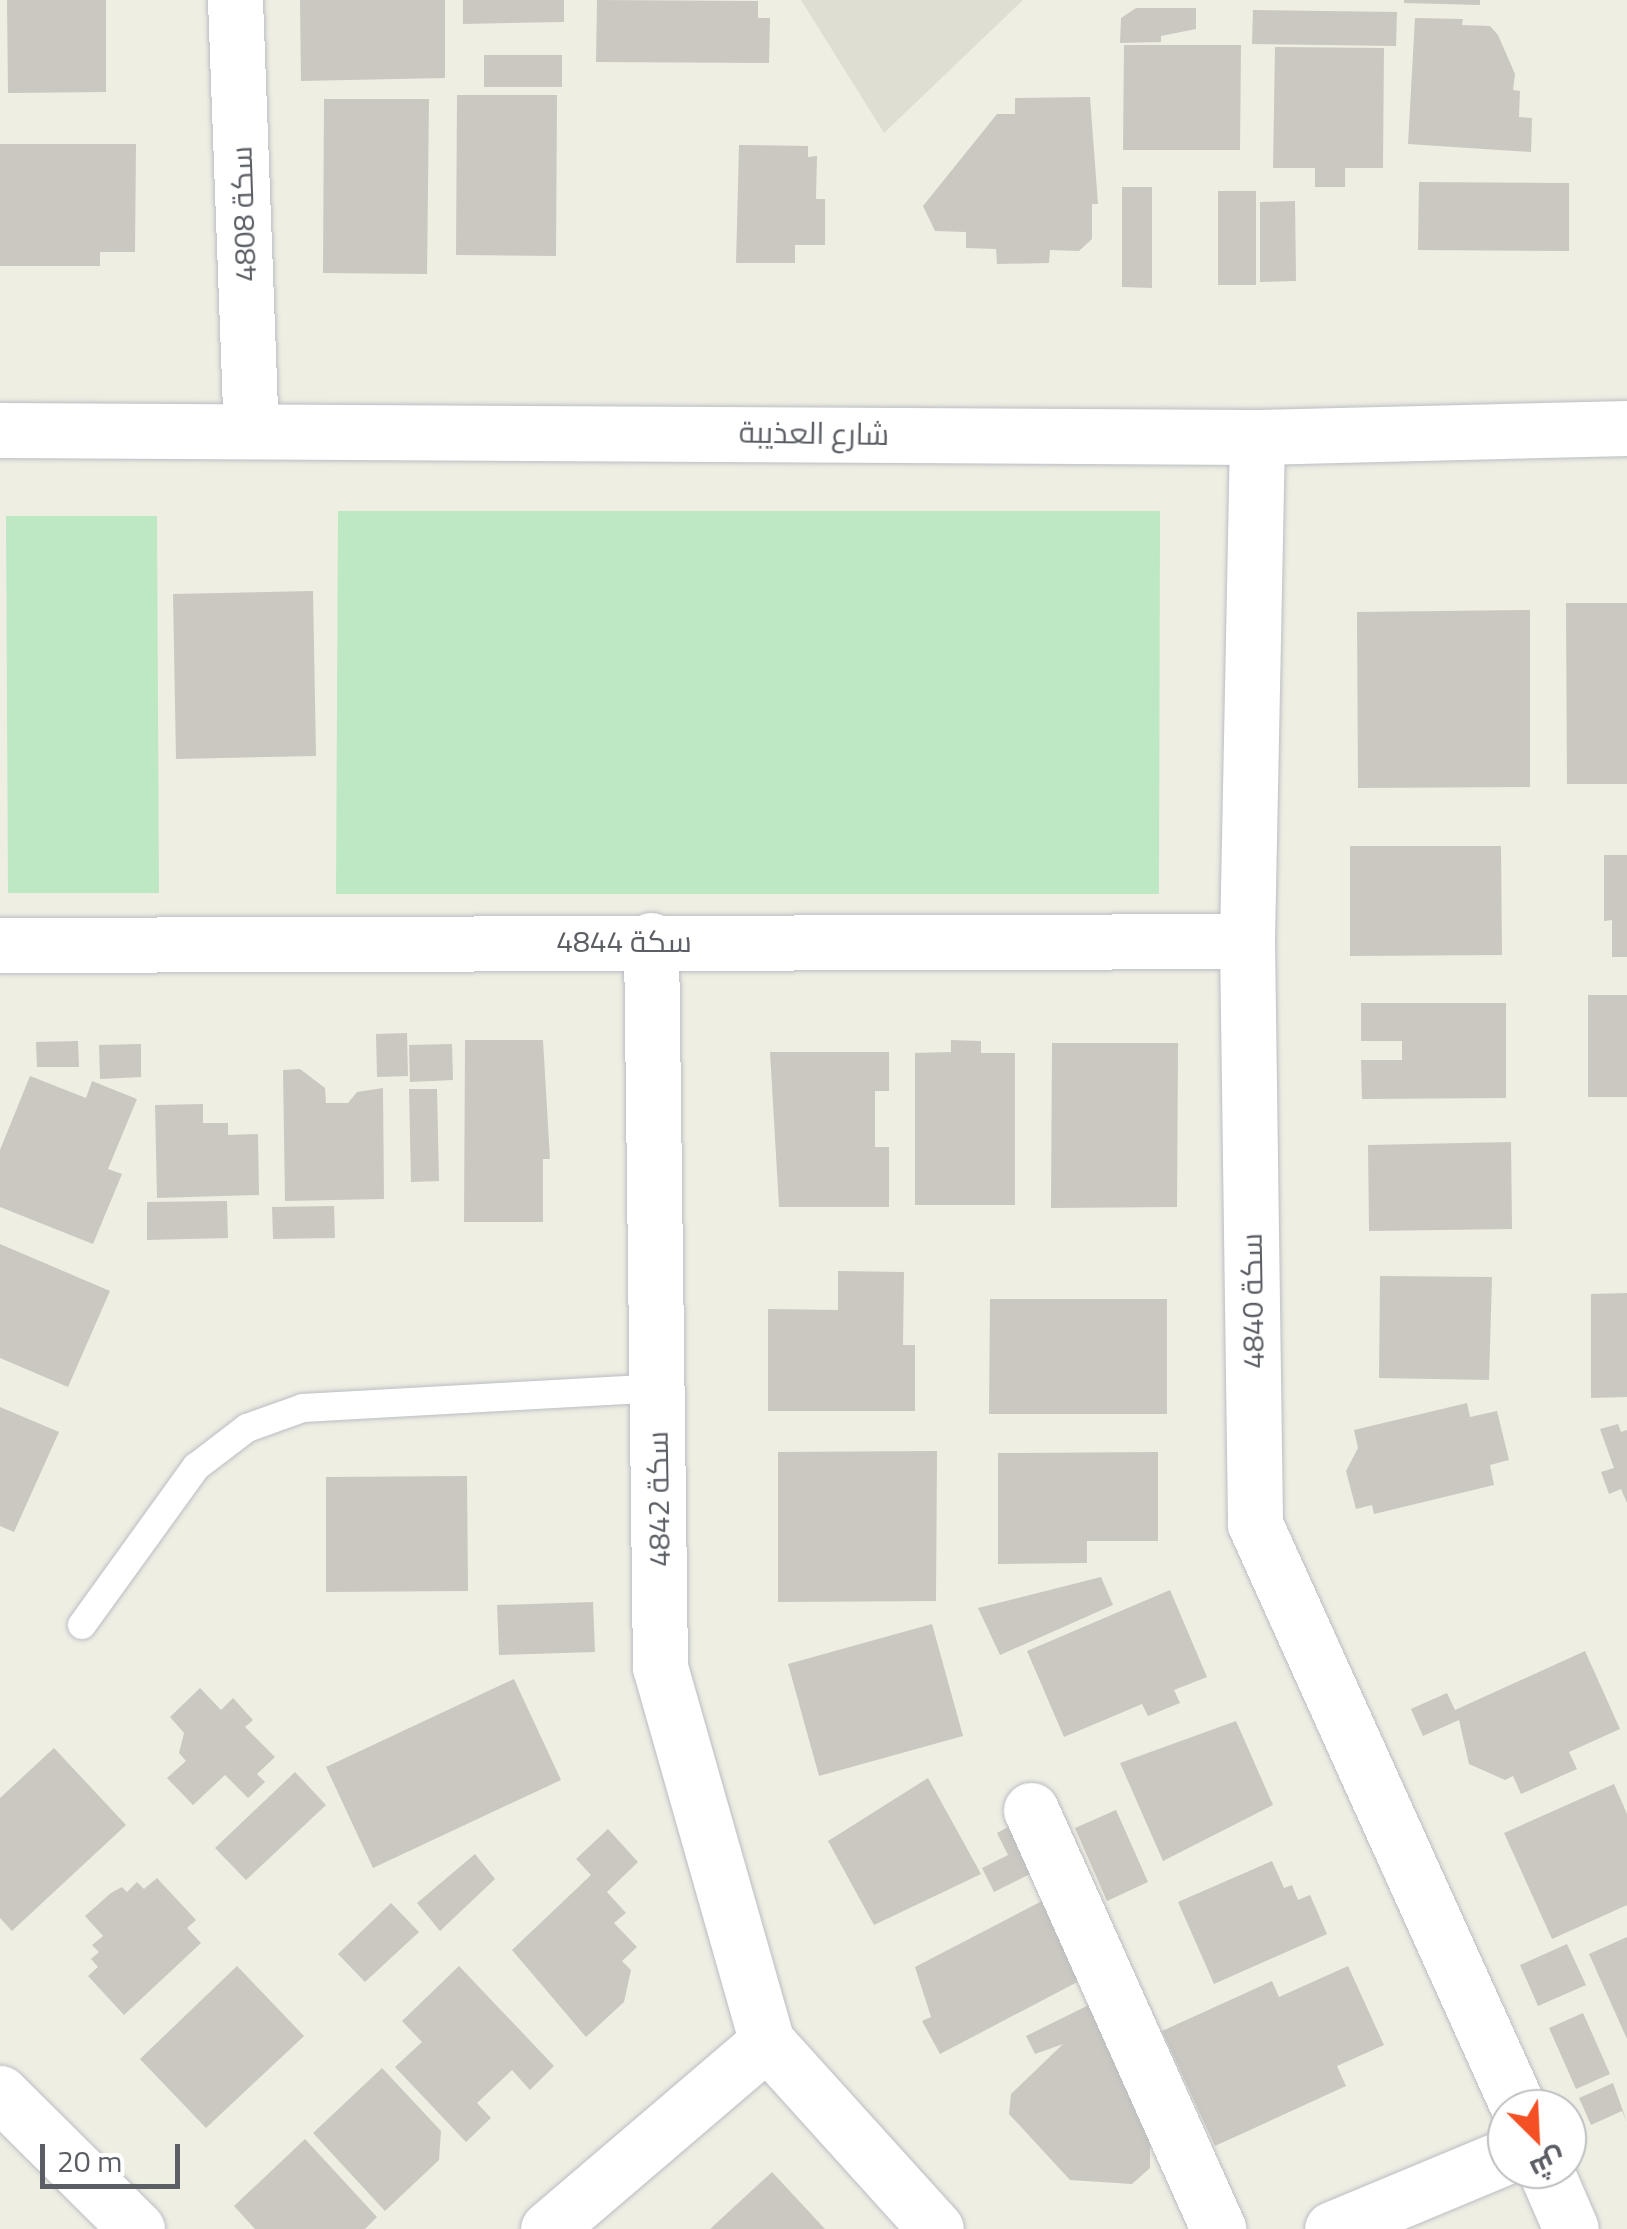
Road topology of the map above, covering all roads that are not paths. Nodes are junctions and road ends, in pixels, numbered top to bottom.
1 (235, 0) edge
2 (251, 428) junction
3 (1627, 428) edge
4 (0, 430) edge
5 (1258, 437) junction
6 (651, 940) junction
7 (1247, 941) junction
8 (0, 945) edge
9 (656, 1388) junction
10 (82, 1625) dead end
11 (1031, 1810) dead end
12 (766, 2042) junction
13 (1510, 2089) edge
14 (0, 2093) edge
15 (1487, 2164) edge
16 (1554, 2189) edge
17 (137, 2229) edge
18 (548, 2229) edge
19 (936, 2229) edge
20 (1218, 2229) edge
21 (1332, 2229) edge
22 (1571, 2229) edge

1 - 2 street, سكة 4808
2 - 4 street, شارع العذيبة
2 - 5 street, شارع العذيبة
3 - 5 street, شارع العذيبة
5 - 7 street, سكة 4840
6 - 7 street, سكة 4844
6 - 8 street, سكة 4844
6 - 9 street, سكة 4842
7 - 13 street, سكة 4840
9 - 10 lane
9 - 12 street, سكة 4842
11 - 20 street
12 - 18 street
12 - 19 street, سكة 4842
14 - 17 street
15 - 21 street
16 - 22 street

